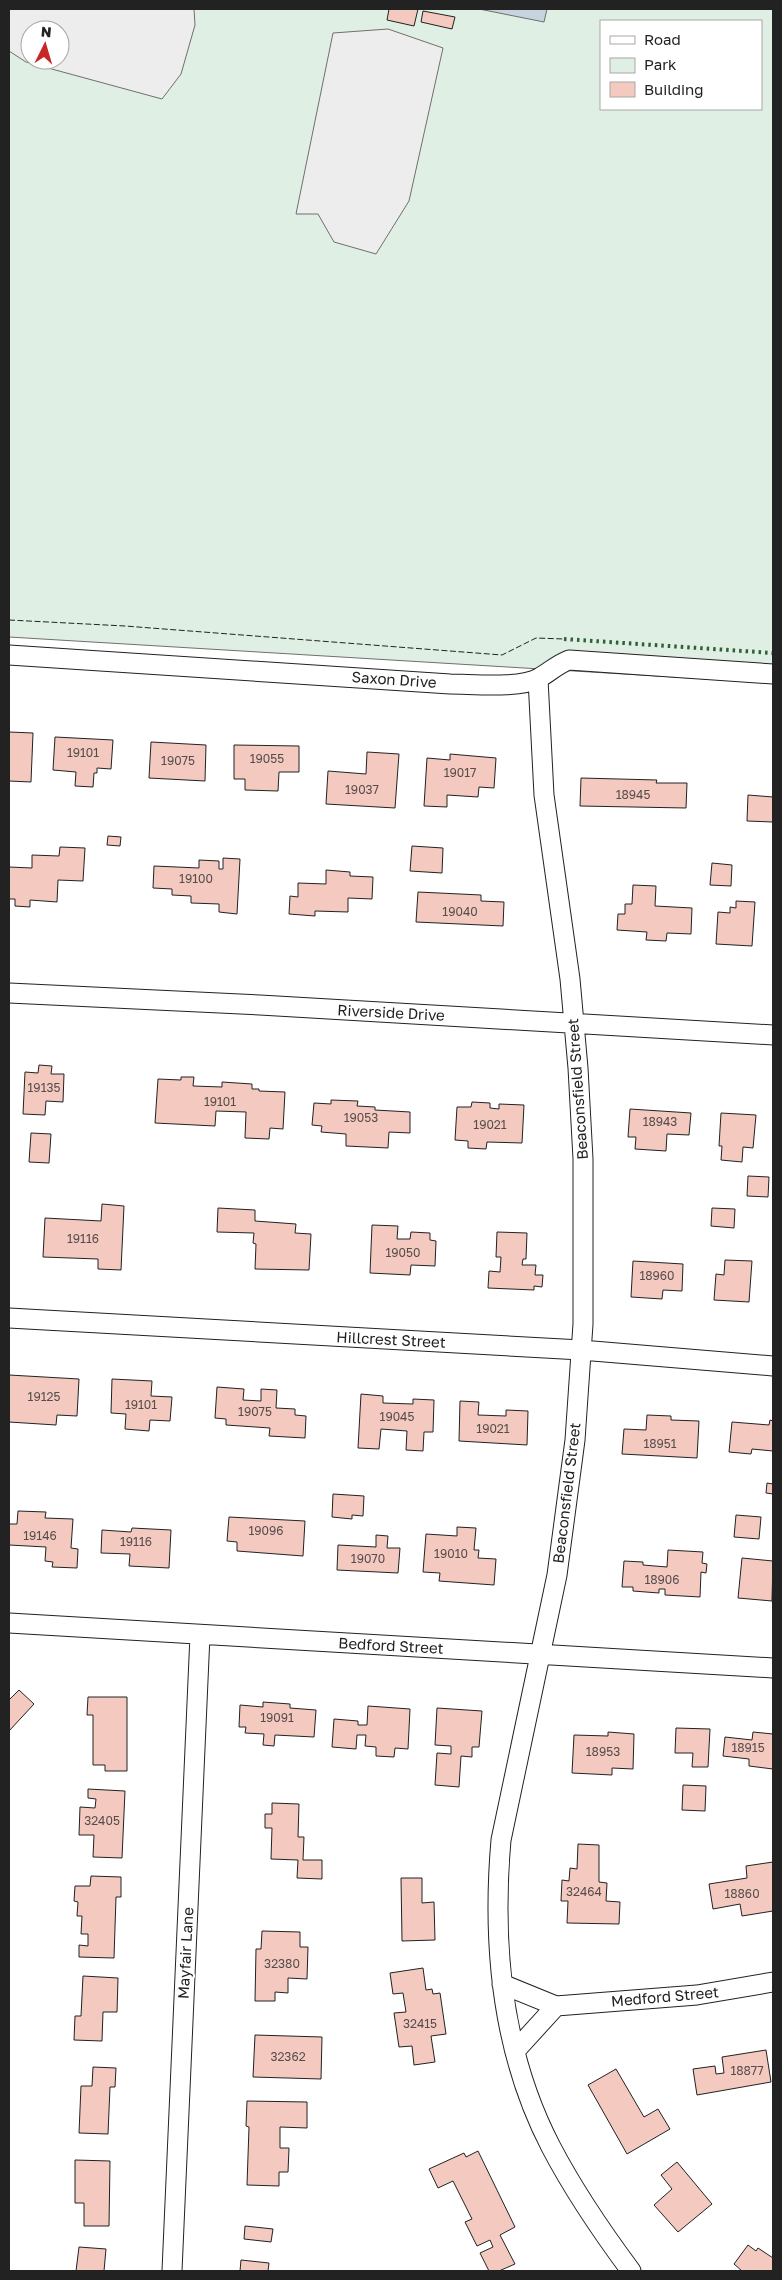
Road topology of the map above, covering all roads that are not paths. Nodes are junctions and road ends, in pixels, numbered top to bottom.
1 (9, 655) edge
2 (773, 674) edge
3 (538, 679) junction
4 (9, 994) edge
5 (574, 1024) junction
6 (773, 1035) edge
7 (9, 1318) edge
8 (582, 1350) junction
9 (773, 1366) edge
10 (9, 1623) edge
11 (200, 1636) junction
12 (542, 1654) junction
13 (773, 1668) edge
14 (773, 1982) edge
15 (502, 1984) junction
16 (556, 2006) junction
17 (515, 2051) junction
18 (172, 2271) edge
19 (631, 2271) edge

1 - 3 street, Saxon Drive
2 - 3 street, Saxon Drive
3 - 5 street, Beaconsfield Street
4 - 5 street, Riverside Drive
5 - 6 street, Riverside Drive
5 - 8 street, Beaconsfield Street
7 - 8 street, Hillcrest Street
8 - 9 street, Hillcrest Street
8 - 12 street, Beaconsfield Street
10 - 11 street, Bedford Street
11 - 12 street, Bedford Street
11 - 18 street, Mayfair Lane
12 - 13 street, Bedford Street
12 - 15 street, Beaconsfield Street
14 - 16 street, Medford Street
15 - 16 street, Medford Street
15 - 17 street, Beaconsfield Street
16 - 17 street
17 - 19 street, Beaconsfield Street

